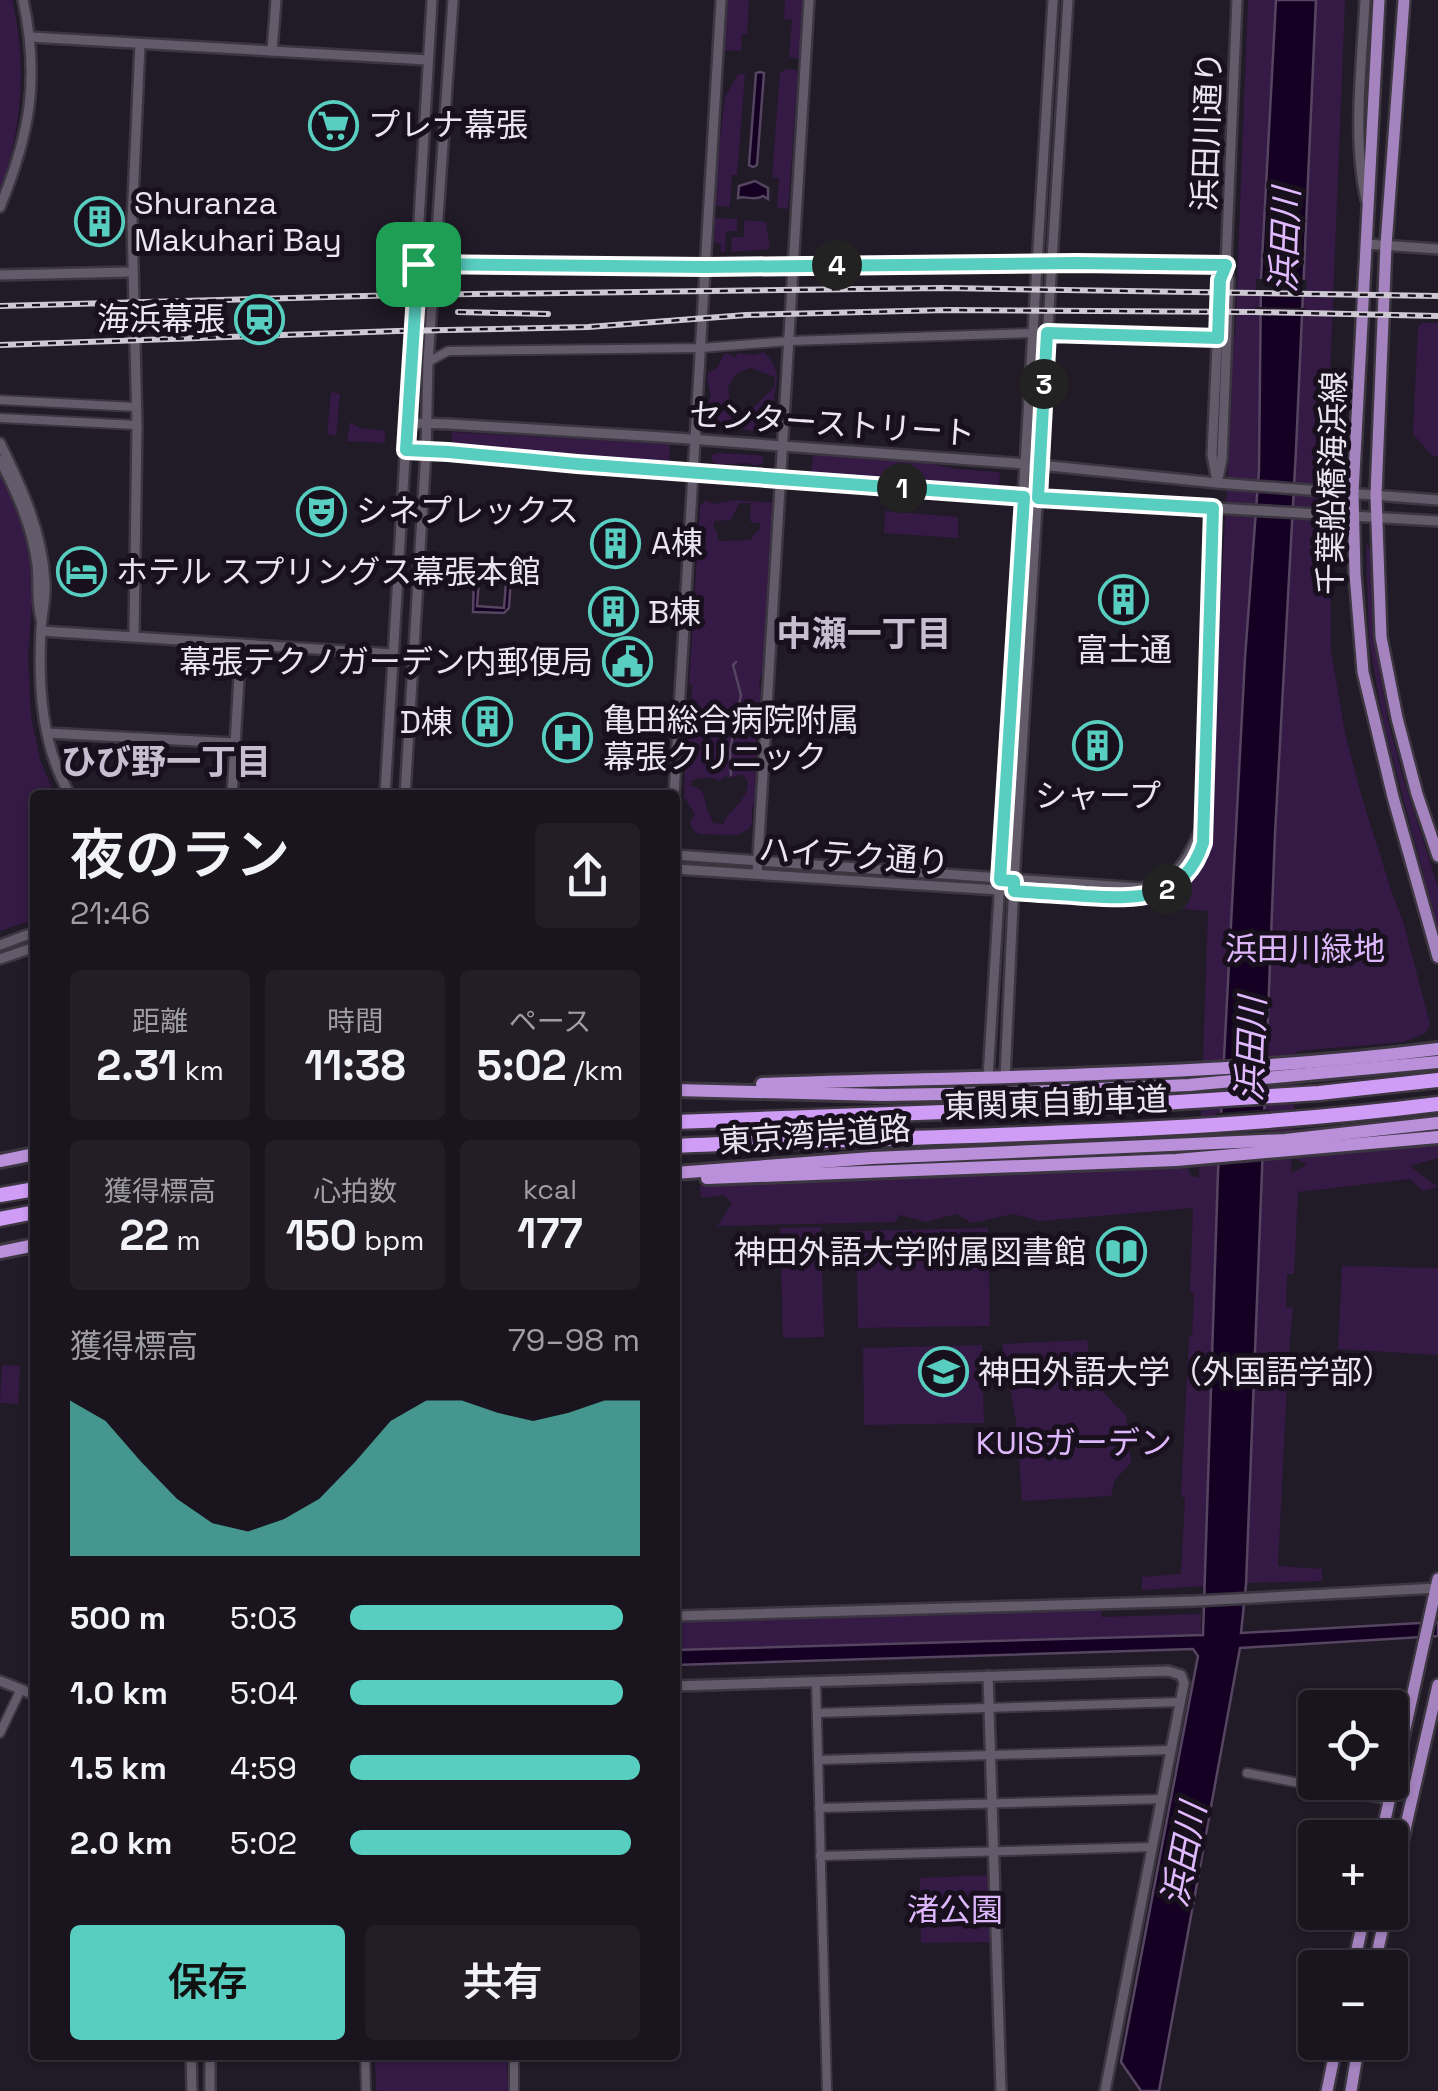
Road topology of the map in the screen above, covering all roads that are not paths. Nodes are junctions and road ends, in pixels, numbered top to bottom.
1 (23, 0) edge
2 (276, 0) edge
3 (432, 0) edge
4 (453, 0) edge
5 (721, 0) edge
6 (809, 0) edge
7 (1053, 0) edge
8 (1068, 0) edge
9 (1238, 0) edge
10 (1365, 0) edge
11 (1379, 0) edge
12 (1404, 0) edge
13 (30, 38) junction
14 (140, 44) junction
15 (272, 51) junction
16 (428, 60) junction
17 (0, 207) edge
18 (1367, 208) junction
19 (1366, 244) junction
20 (1386, 245) junction
21 (1438, 248) edge
22 (418, 264) junction
23 (436, 264) junction
24 (1036, 264) junction
25 (1051, 264) junction
26 (793, 265) junction
27 (1226, 265) junction
28 (706, 267) junction
29 (132, 272) junction
30 (0, 274) edge
31 (1032, 333) junction
32 (1047, 333) junction
33 (1222, 338) junction
34 (789, 341) junction
35 (700, 348) junction
36 (428, 362) junction
37 (0, 400) edge
38 (136, 407) junction
39 (0, 418) edge
40 (408, 423) junction
41 (427, 423) junction
42 (137, 425) junction
43 (695, 439) junction
44 (0, 443) edge
45 (783, 446) junction
46 (406, 450) junction
47 (426, 451) junction
48 (0, 460) edge
49 (1025, 464) junction
50 (1040, 465) junction
51 (693, 472) junction
52 (781, 479) junction
53 (1217, 483) junction
54 (1353, 493) junction
55 (1376, 495) junction
56 (1024, 497) junction
57 (1038, 498) junction
58 (1438, 500) edge
59 (1213, 508) junction
60 (1352, 516) junction
61 (1377, 516) junction
62 (1438, 522) edge
63 (41, 626) junction
64 (134, 636) junction
65 (241, 644) junction
66 (393, 654) junction
67 (48, 733) junction
68 (234, 743) junction
69 (68, 790) edge
70 (232, 790) edge
71 (385, 790) edge
72 (405, 790) edge
73 (674, 790) edge
74 (680, 855) edge
75 (1438, 856) edge
76 (758, 860) junction
77 (680, 869) edge
78 (758, 874) junction
79 (999, 885) junction
80 (1014, 886) junction
81 (30, 934) edge
82 (0, 945) edge
83 (30, 949) edge
84 (1438, 958) edge
85 (0, 959) edge
86 (1438, 1049) edge
87 (1438, 1062) edge
88 (988, 1078) junction
89 (1005, 1078) junction
90 (1438, 1080) edge
91 (680, 1090) edge
92 (705, 1090) junction
93 (1438, 1104) edge
94 (680, 1122) edge
95 (1438, 1123) edge
96 (1438, 1137) edge
97 (680, 1146) edge
98 (30, 1155) edge
99 (0, 1161) edge
100 (680, 1175) edge
101 (680, 1176) edge
102 (30, 1190) edge
103 (0, 1195) edge
104 (30, 1213) edge
105 (0, 1219) edge
106 (30, 1246) edge
107 (0, 1252) edge
108 (1438, 1585) edge
109 (680, 1616) edge
110 (988, 1676) junction
111 (0, 1681) edge
112 (816, 1682) junction
113 (680, 1686) edge
114 (1438, 1686) edge
115 (22, 1689) junction
116 (30, 1692) edge
117 (1180, 1702) junction
118 (989, 1708) junction
119 (817, 1713) junction
120 (1408, 1715) edge
121 (0, 1733) edge
122 (1170, 1750) junction
123 (990, 1755) junction
124 (818, 1760) junction
125 (1247, 1773) dead end
126 (1298, 1783) edge
127 (1162, 1798) junction
128 (1389, 1800) edge
129 (992, 1803) junction
130 (819, 1808) junction
131 (1385, 1820) edge
132 (1407, 1820) edge
133 (1152, 1847) junction
134 (994, 1851) junction
135 (820, 1856) junction
136 (191, 2060) edge
137 (210, 2060) edge
138 (365, 2060) edge
139 (514, 2060) edge
140 (1333, 2060) edge
141 (1355, 2060) edge
142 (192, 2091) edge
143 (210, 2091) edge
144 (366, 2091) edge
145 (514, 2091) edge
146 (827, 2091) edge
147 (1001, 2091) edge
148 (1105, 2091) edge
149 (1327, 2091) edge
150 (1351, 2091) edge

1 - 13 street
2 - 15 street
3 - 16 street
4 - 23 street
5 - 28 street
6 - 26 street
7 - 24 street
8 - 25 street
9 - 27 street, 浜田川通り
10 - 18 street
11 - 18 main road, 千葉船橋海浜線
12 - 20 main road, 千葉船橋海浜線
13 - 14 street
13 - 17 street
14 - 15 street
14 - 29 street
15 - 16 street
16 - 22 street
18 - 19 main road, 千葉船橋海浜線
19 - 20 street
19 - 54 main road, 千葉船橋海浜線
20 - 21 street
20 - 55 main road, 千葉船橋海浜線
22 - 23 street
22 - 40 street
23 - 28 street
23 - 36 street
24 - 25 street
24 - 26 street
24 - 31 street
25 - 27 street
25 - 32 street
26 - 28 street
26 - 34 street
27 - 33 street, 浜田川通り
28 - 35 street
29 - 30 street
29 - 38 street
31 - 32 street
31 - 34 street
31 - 49 street
32 - 33 street
32 - 50 street
33 - 53 street, 浜田川通り
34 - 35 street
34 - 45 street
35 - 36 street
35 - 43 street
36 - 41 street
37 - 38 street
38 - 42 street
39 - 42 street
40 - 41 street, センターストリート
40 - 46 street
41 - 43 street, センターストリート
41 - 47 street
42 - 64 street
43 - 45 street, センターストリート
43 - 51 street
44 - 63 street
45 - 49 street, センターストリート
45 - 52 street
46 - 47 street, センターストリート
46 - 66 street
47 - 51 street, センターストリート
47 - 72 street
48 - 63 street
49 - 50 street, センターストリート
49 - 56 street
50 - 53 street, センターストリート
50 - 57 street
51 - 52 street, センターストリート
51 - 73 street
52 - 56 street, センターストリート
52 - 76 street
53 - 54 street, センターストリート
54 - 55 street, センターストリート
54 - 60 main road, 千葉船橋海浜線
55 - 58 street, センターストリート
55 - 61 main road, 千葉船橋海浜線
56 - 57 street, センターストリート
56 - 79 street
57 - 59 street, センターストリート
57 - 80 street
59 - 60 street, センターストリート
59 - 80 street, ハイテク通り
60 - 61 street, センターストリート
60 - 84 main road, 千葉船橋海浜線
61 - 62 street, センターストリート
61 - 75 main road, 千葉船橋海浜線
63 - 64 street
63 - 67 street
64 - 65 street
65 - 66 street
65 - 68 street
66 - 71 street
67 - 68 street
67 - 69 street
68 - 70 street
74 - 76 street, ハイテク通り
76 - 78 street
76 - 79 street, ハイテク通り
77 - 78 street, ハイテク通り
78 - 79 street, ハイテク通り
79 - 80 street, ハイテク通り
79 - 88 street
80 - 89 street
81 - 82 street
83 - 85 street
86 - 89 highway
87 - 92 highway, 東京湾岸道路
88 - 89 highway
88 - 92 highway
90 - 94 highway, 東関東自動車道
91 - 92 highway, 東京湾岸道路
93 - 97 highway, 東関東自動車道
95 - 100 highway, 東京湾岸道路
96 - 101 highway
98 - 99 highway
102 - 103 highway
104 - 105 highway
106 - 107 highway
108 - 109 street
108 - 120 main road
110 - 112 street
110 - 117 street
110 - 118 street
111 - 115 street
112 - 113 street
112 - 119 street
114 - 132 main road
115 - 116 street
115 - 121 street
117 - 118 street
117 - 122 street
118 - 119 street
118 - 123 street
119 - 124 street
122 - 123 street
122 - 127 street
123 - 124 street
123 - 129 street
124 - 130 street
125 - 126 street
127 - 129 street
127 - 133 street
128 - 131 main road
129 - 130 street
129 - 134 street
130 - 135 street
133 - 134 street
133 - 148 street
134 - 135 street
134 - 147 street
135 - 146 street
136 - 142 street
137 - 143 street
138 - 144 street
139 - 145 street
140 - 149 main road
141 - 150 main road

